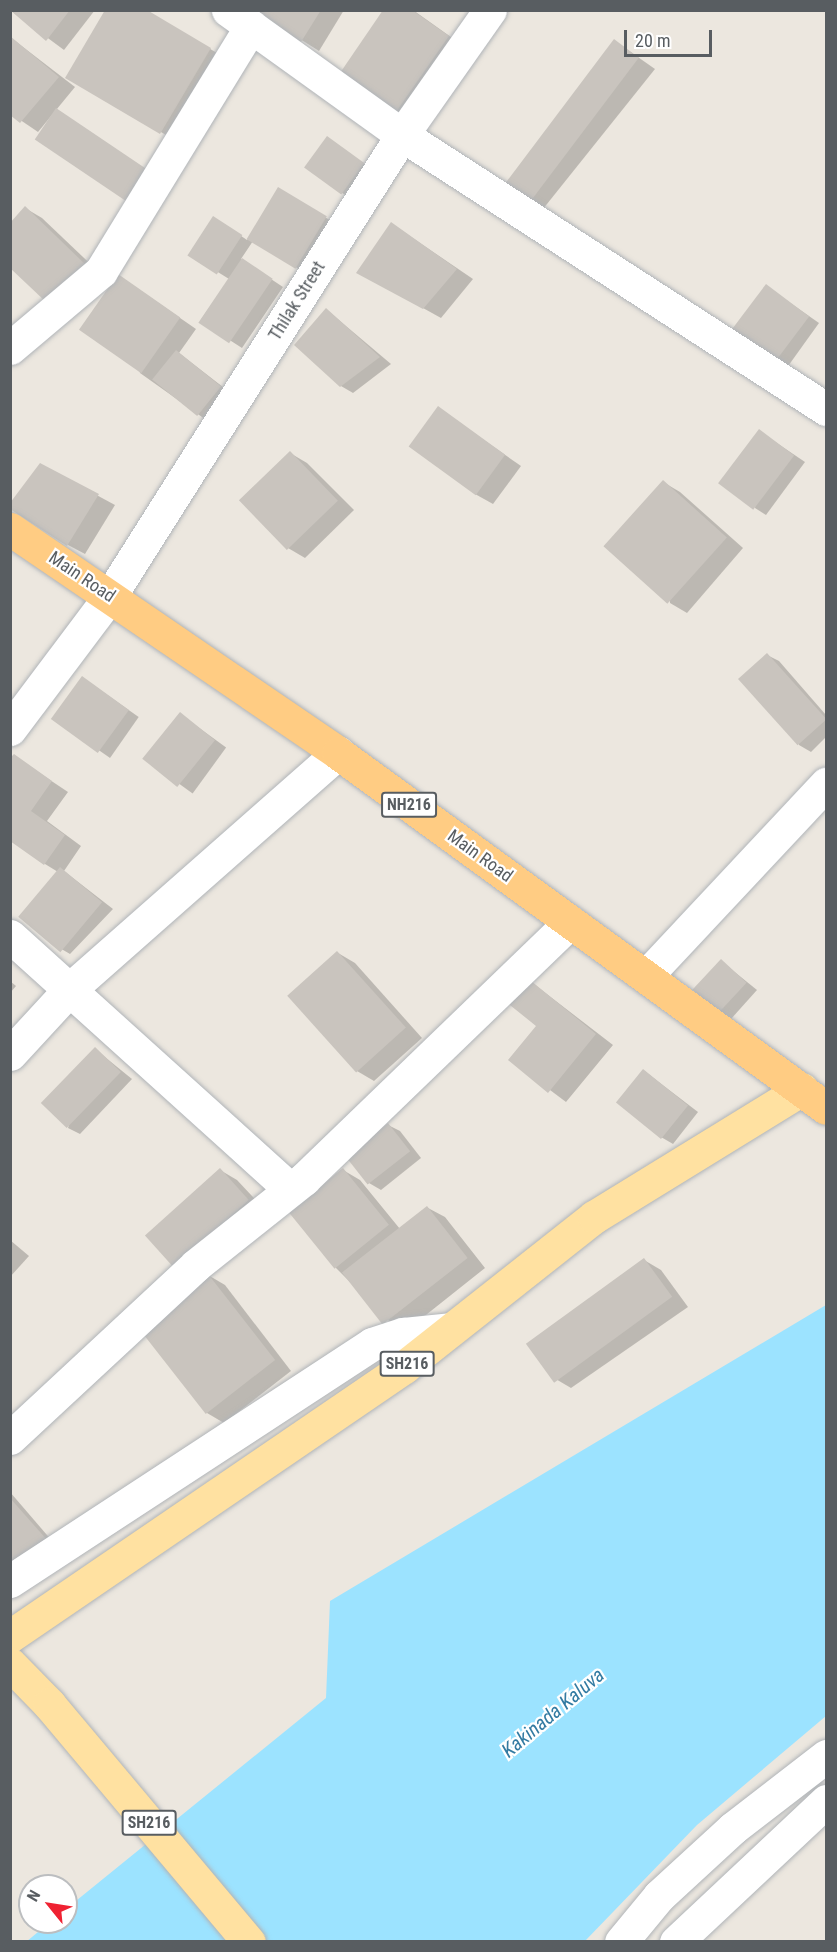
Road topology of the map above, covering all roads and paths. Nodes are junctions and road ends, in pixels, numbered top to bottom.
1 (490, 10) edge
2 (239, 18) edge
3 (402, 135) junction
4 (10, 348) edge
5 (826, 409) edge
6 (10, 529) edge
7 (110, 596) junction
8 (10, 729) edge
9 (338, 753) junction
10 (826, 784) edge
11 (570, 922) junction
12 (10, 936) edge
13 (647, 975) junction
14 (69, 990) junction
15 (10, 1054) edge
16 (814, 1098) edge
17 (290, 1189) junction
18 (451, 1329) junction
19 (10, 1438) edge
20 (10, 1581) edge
21 (10, 1636) edge
22 (10, 1664) edge
23 (826, 1756) edge
24 (826, 1801) edge
25 (249, 1941) edge
26 (621, 1941) edge
27 (676, 1941) edge

1 - 3 street, Thilak Street
2 - 3 street
2 - 4 street
3 - 5 street
3 - 7 street, Thilak Street
6 - 7 highway, Main Road / NH216
7 - 8 street, Thilak Street
7 - 9 highway, Main Road / NH216
9 - 11 highway, Main Road / NH216
9 - 14 street
10 - 13 street
11 - 13 highway, Main Road / NH216
11 - 17 street
12 - 14 street
13 - 16 highway, Main Road / NH216
14 - 15 street
14 - 17 street
16 - 18 main road, SH216
17 - 19 street
18 - 20 street
18 - 21 main road, SH216
22 - 25 main road, SH216
23 - 26 street
24 - 27 street

